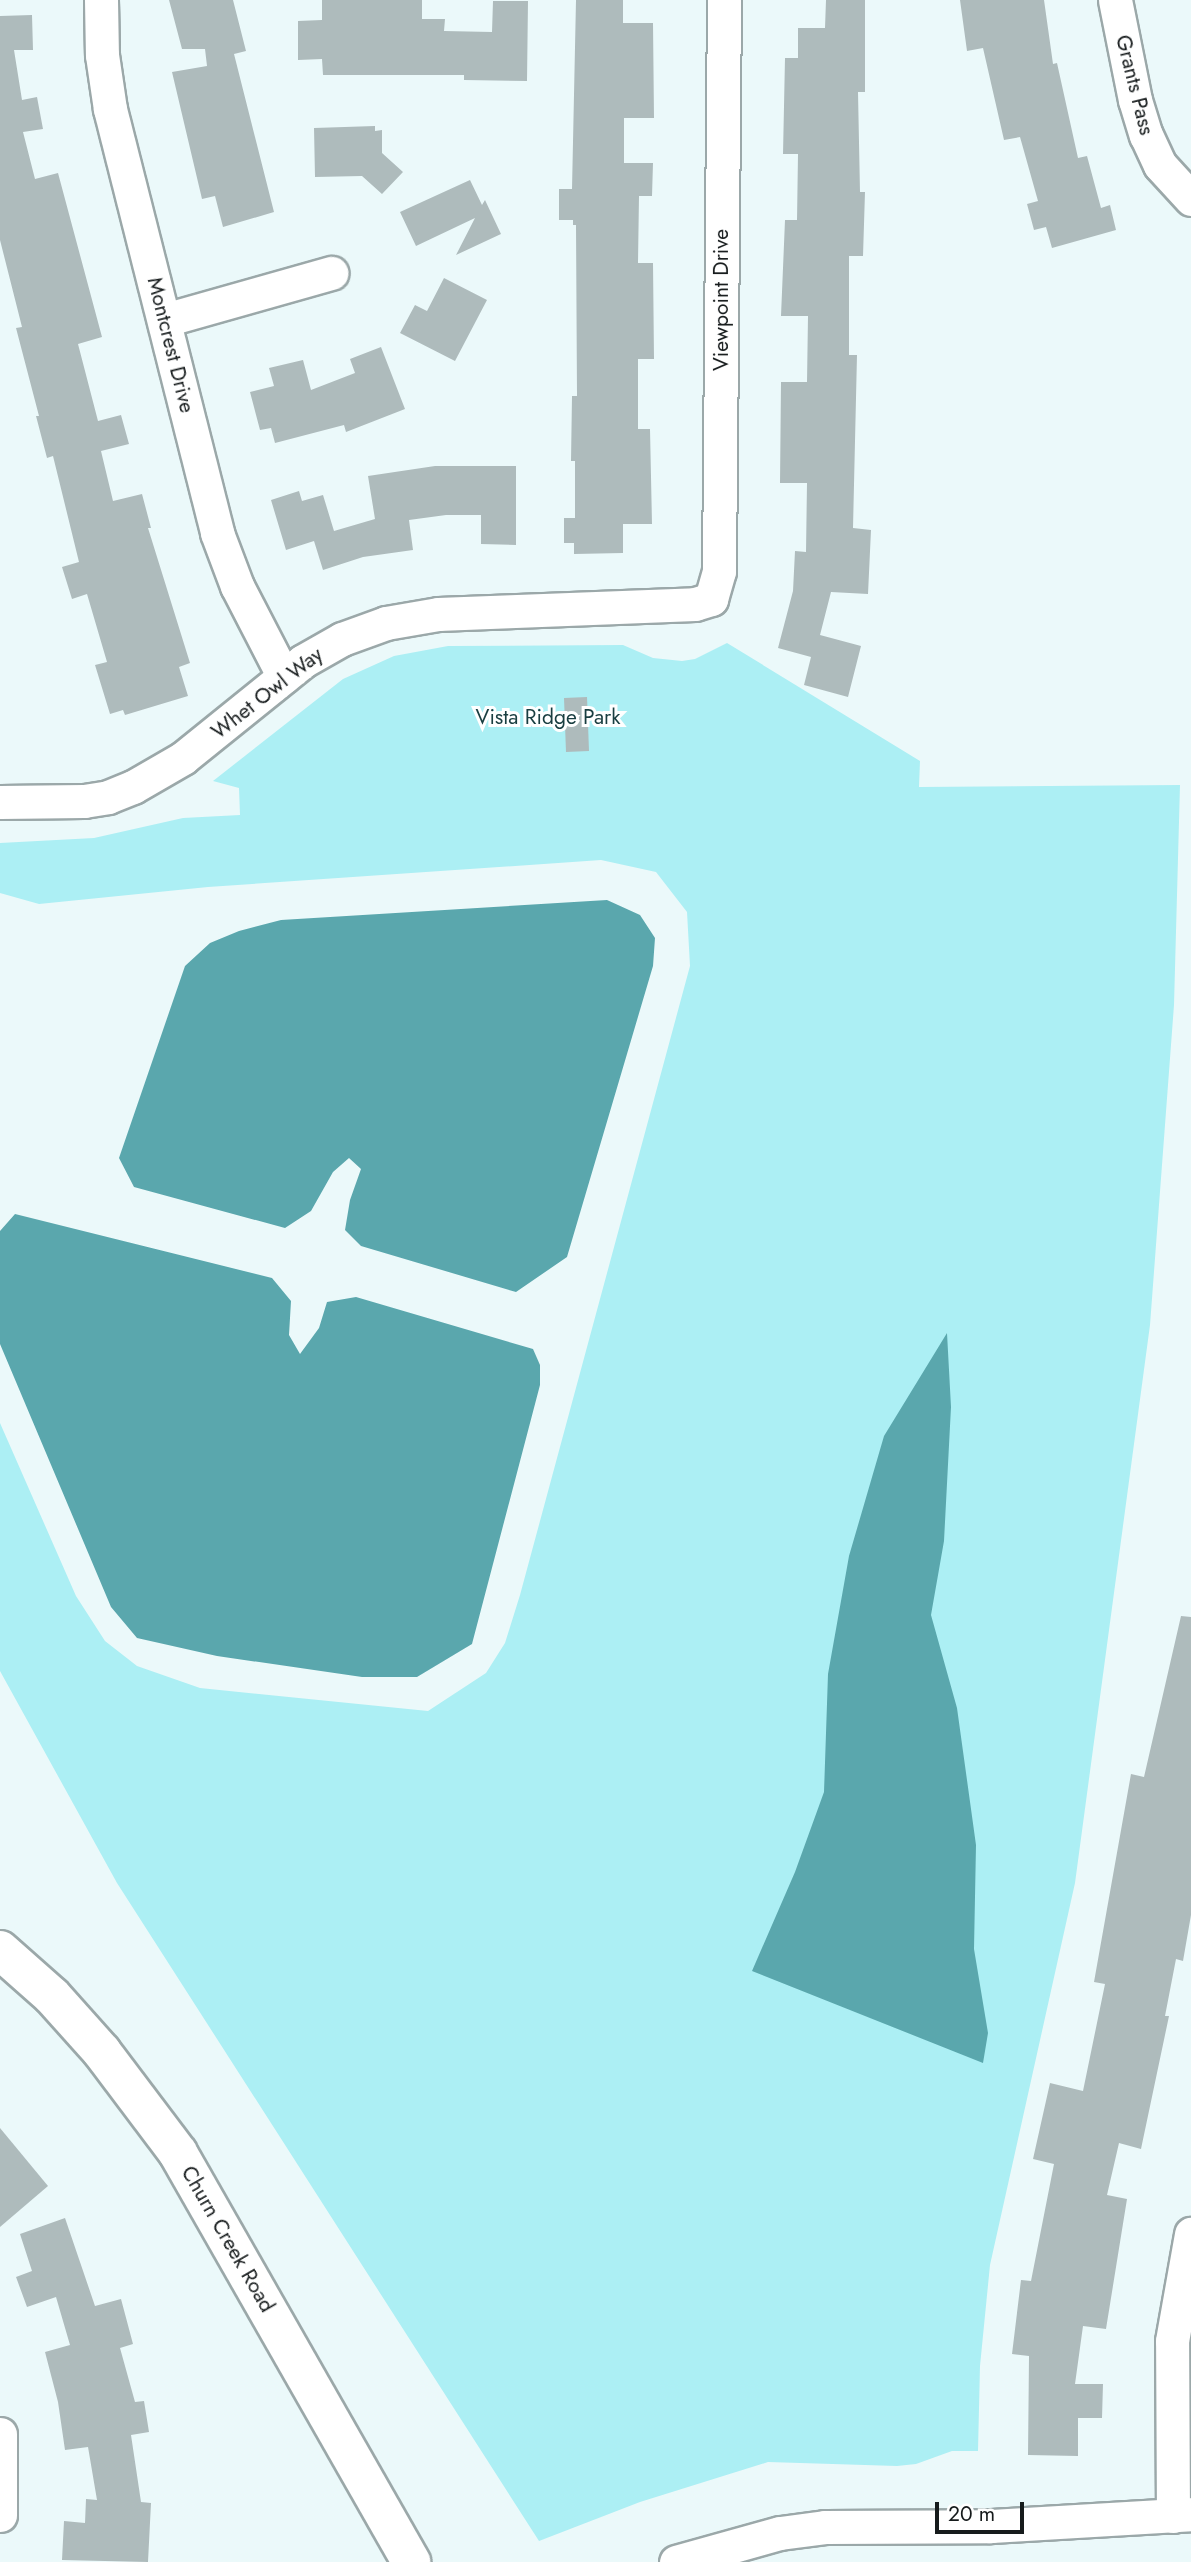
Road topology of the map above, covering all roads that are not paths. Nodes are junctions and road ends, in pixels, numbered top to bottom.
1 (102, 0) edge
2 (724, 0) edge
3 (1115, 0) edge
4 (1191, 199) edge
5 (331, 273) dead end
6 (165, 320) junction
7 (711, 599) joint
8 (284, 677) junction
9 (0, 802) edge
10 (0, 1950) edge
11 (1191, 2234) edge
12 (0, 2434) edge
13 (0, 2515) edge
14 (1182, 2515) edge
15 (411, 2562) edge
16 (676, 2562) edge

1 - 6 street, Montcrest Drive
2 - 7 street, Viewpoint Drive
3 - 4 street, Grants Pass
5 - 6 street
6 - 8 street, Montcrest Drive
7 - 8 street, Whet Owl Way
8 - 9 street, Whet Owl Way
10 - 15 main road, Churn Creek Road
11 - 14 street
12 - 13 street
14 - 16 street

